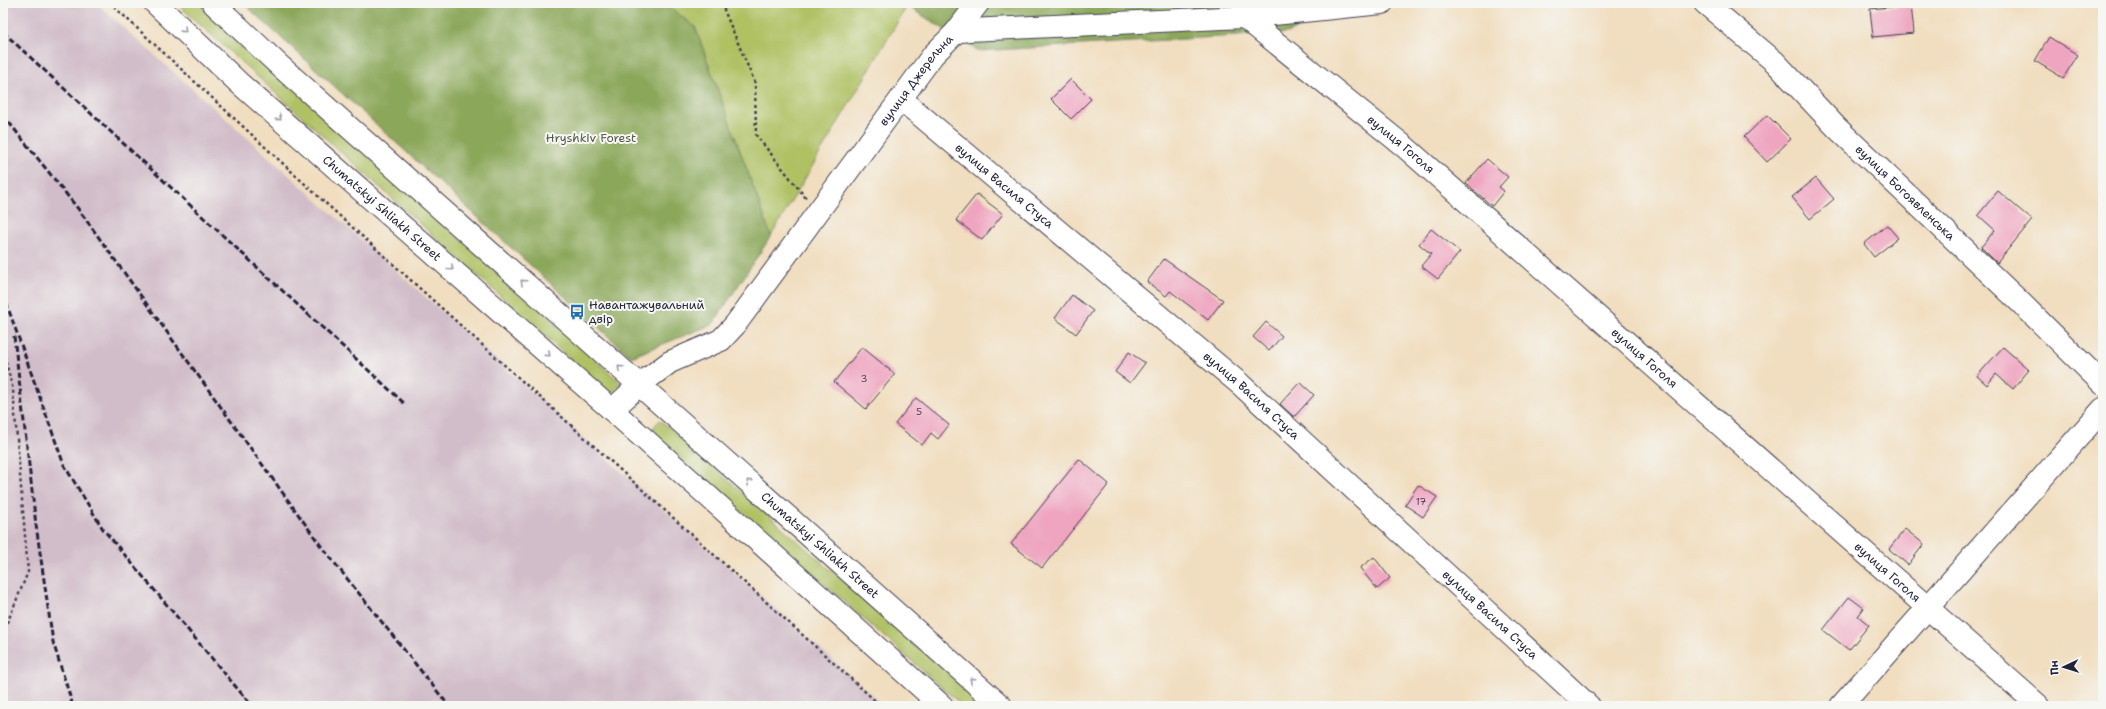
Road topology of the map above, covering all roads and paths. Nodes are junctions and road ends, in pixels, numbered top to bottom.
1 (110, 3) edge
2 (156, 3) edge
3 (213, 3) edge
4 (721, 3) edge
5 (978, 3) edge
6 (1382, 3) edge
7 (1705, 3) edge
8 (1244, 17) junction
9 (956, 32) junction
10 (901, 99) junction
11 (818, 213) junction
12 (3, 350) edge
13 (2103, 384) edge
14 (639, 385) junction
15 (2103, 409) edge
16 (612, 410) junction
17 (1927, 608) junction
18 (3, 633) edge
19 (881, 706) edge
20 (942, 706) edge
21 (1001, 706) edge
22 (1589, 706) edge
23 (1841, 706) edge
24 (2039, 706) edge

1 - 19 path
2 -> 16 street, Chumatskyi Shliakh Street
14 -> 3 street, Chumatskyi Shliakh Street
4 - 11 path
5 - 9 street
6 - 8 street, вулиця Джерельна
7 - 13 street, вулиця Богоявленська
8 - 9 street, вулиця Джерельна
8 - 17 street, вулиця Гоголя
9 - 10 street, вулиця Джерельна
10 - 11 street, вулиця Джерельна
10 - 22 street, вулиця Василя Стуса
11 - 14 street, вулиця Джерельна
12 - 18 path
14 - 16 street
21 -> 14 street, Chumatskyi Shliakh Street
15 - 17 street
16 - 20 street, Chumatskyi Shliakh Street
17 - 23 street
17 - 24 street, вулиця Гоголя

